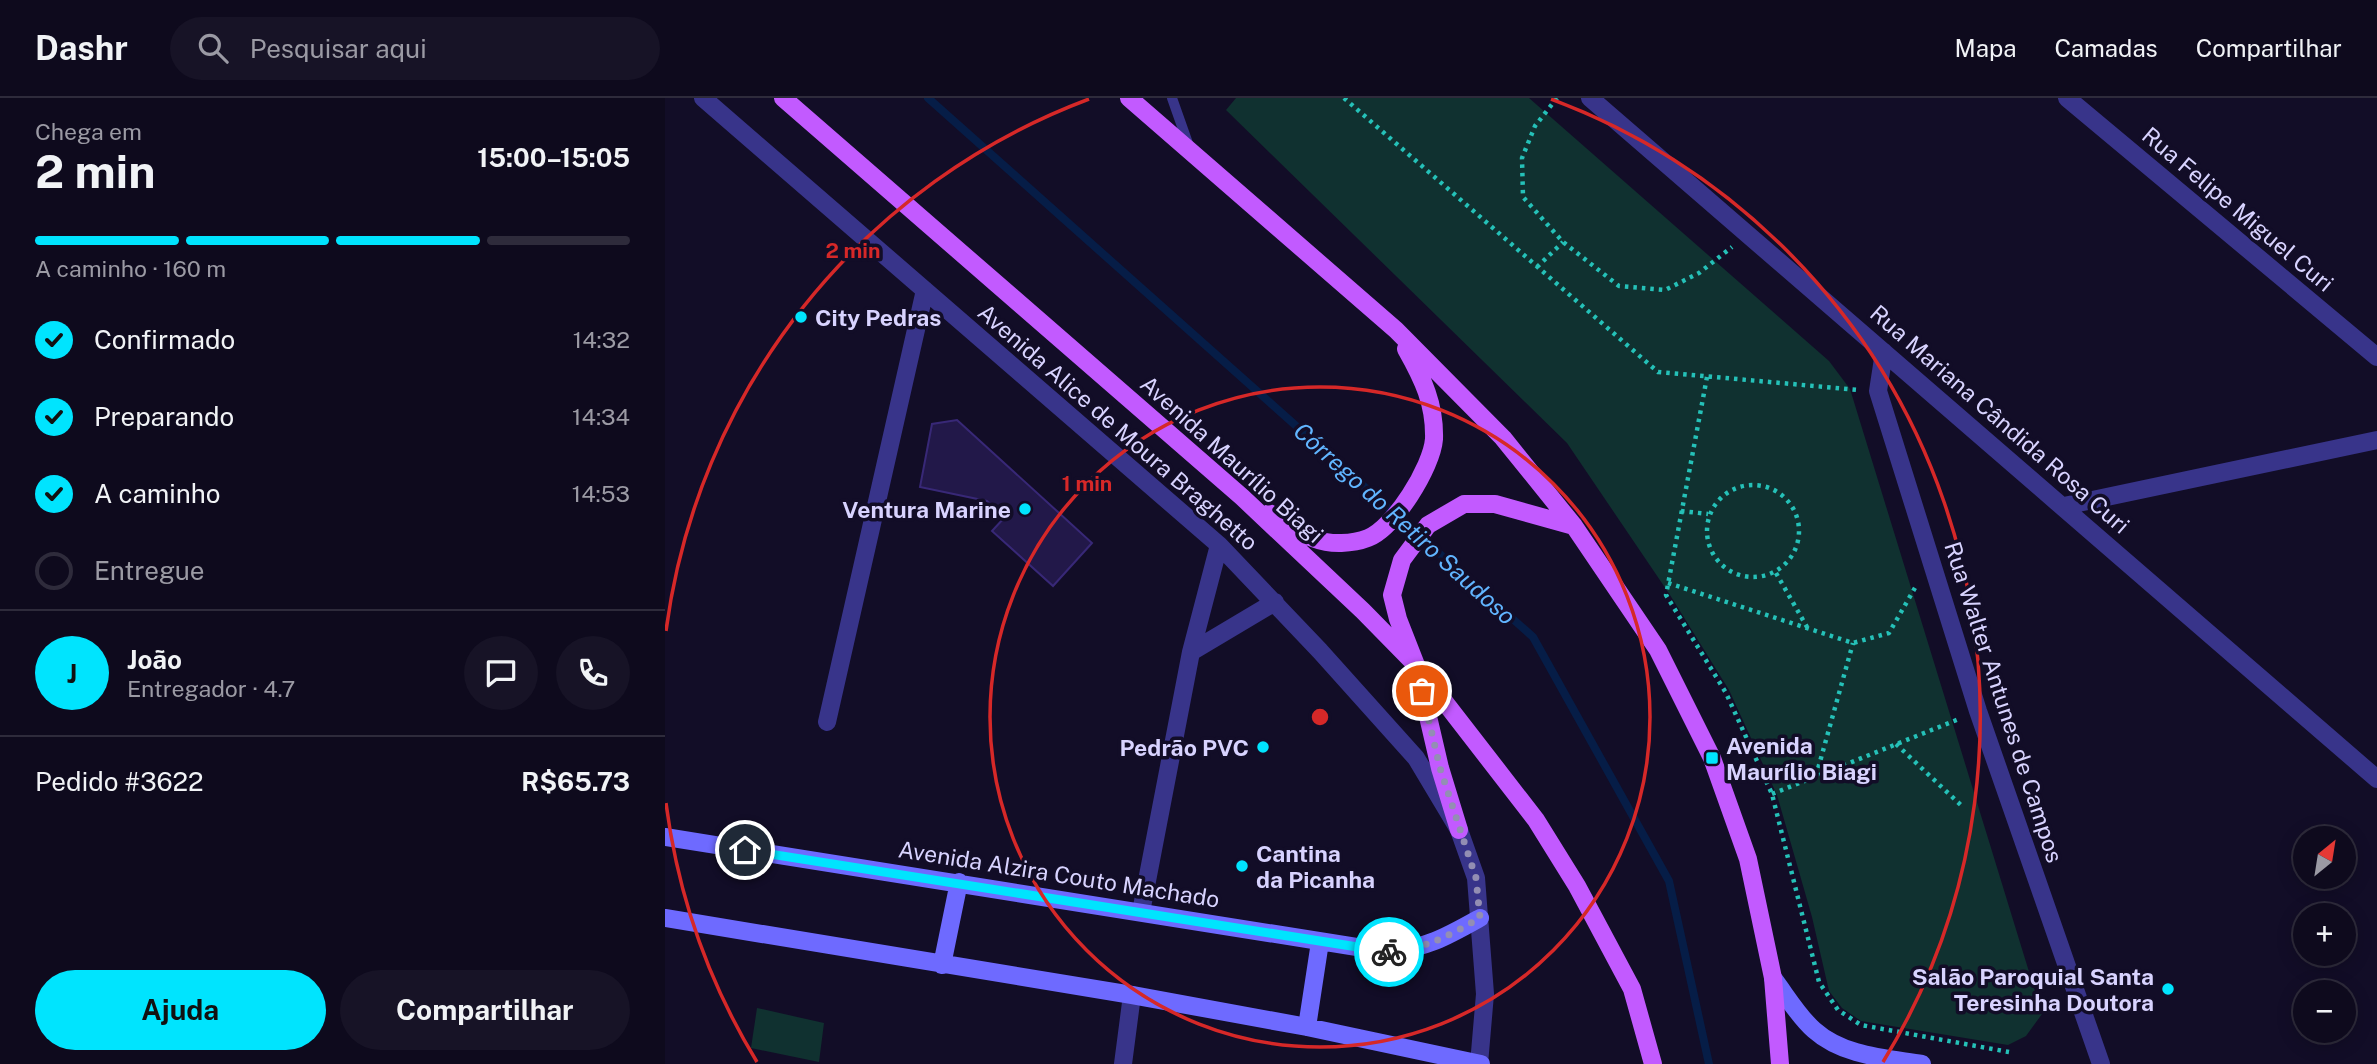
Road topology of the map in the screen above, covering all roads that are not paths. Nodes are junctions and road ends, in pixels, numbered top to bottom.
1 (703, 98) edge
2 (783, 98) edge
3 (1129, 98) edge
4 (1172, 98) edge
5 (1590, 98) edge
6 (2067, 98) edge
7 (1191, 152) junction
8 (925, 290) junction
9 (1396, 330) junction
10 (1884, 352) junction
11 (2377, 357) edge
12 (2377, 440) edge
13 (1242, 497) junction
14 (2064, 506) junction
15 (1574, 526) junction
16 (1219, 545) junction
17 (1275, 602) junction
18 (1191, 652) junction
19 (1416, 665) junction
20 (827, 722) dead end
21 (2377, 779) edge
22 (1459, 830) junction
23 (665, 837) edge
24 (959, 882) junction
25 (1141, 912) junction
26 (665, 918) edge
27 (1480, 918) junction
28 (1320, 942) junction
29 (942, 965) junction
30 (1773, 978) junction
31 (1132, 995) junction
32 (1307, 1027) junction
33 (1123, 1064) edge
34 (1480, 1064) edge
35 (1653, 1064) edge
36 (1780, 1064) edge
37 (1922, 1064) edge
38 (2101, 1064) edge

1 - 8 street, Avenida Alice de Moura Braghetto
2 - 13 main road, Avenida Maurílio Biagi
3 - 7 main road
4 - 7 lane
5 - 10 street, Rua Mariana Cândida Rosa Curi
6 - 11 street, Rua Felipe Miguel Curi
7 - 9 main road
8 - 16 street, Avenida Alice de Moura Braghetto
8 - 20 street
9 - 13 main road
9 - 15 main road
10 - 14 street, Rua Mariana Cândida Rosa Curi
10 - 38 street, Rua Walter Antunes de Campos
12 - 14 street
13 - 19 main road, Avenida Maurílio Biagi
14 - 21 street, Rua Mariana Cândida Rosa Curi
15 - 19 main road
15 - 30 main road
16 - 17 street, Avenida Alice de Moura Braghetto
16 - 18 street
17 - 18 street
17 - 22 street, Avenida Alice de Moura Braghetto
18 - 25 street
19 - 22 main road
19 - 35 main road, Avenida Maurílio Biagi
22 - 27 street
23 - 24 street, Avenida Alzira Couto Machado
24 - 25 street, Avenida Alzira Couto Machado
24 - 29 street
25 - 28 street, Avenida Alzira Couto Machado
26 - 29 street
27 - 28 street, Avenida Alzira Couto Machado
27 - 34 street
28 - 32 street
29 - 31 street
30 - 36 main road
30 - 37 street
31 - 32 street
31 - 33 street
32 - 34 street

